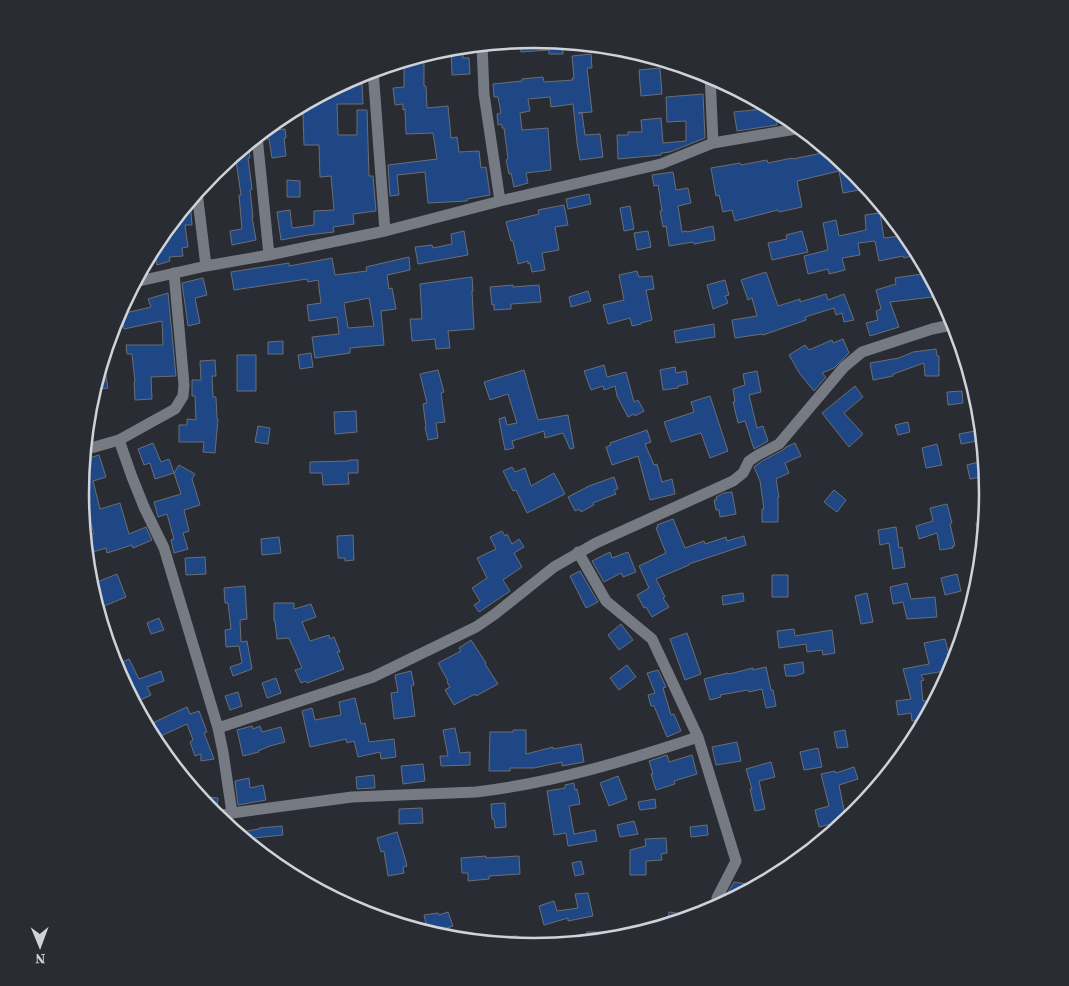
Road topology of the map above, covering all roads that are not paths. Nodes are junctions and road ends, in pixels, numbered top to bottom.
1 (482, 50) edge
2 (373, 78) edge
3 (710, 83) edge
4 (792, 130) edge
5 (713, 143) junction
6 (258, 144) edge
7 (198, 201) edge
8 (500, 201) junction
9 (385, 231) junction
10 (269, 255) junction
11 (206, 266) junction
12 (174, 273) junction
13 (144, 280) edge
14 (947, 326) edge
15 (119, 440) junction
16 (92, 448) edge
17 (578, 552) junction
18 (218, 728) junction
19 (698, 737) junction
20 (232, 813) junction
21 (226, 814) edge
22 (718, 899) edge

1 - 8 street
2 - 9 street
3 - 5 street
4 - 5 street
5 - 8 street
6 - 10 street
7 - 11 street
8 - 9 street
9 - 10 street
10 - 11 street
11 - 12 street
12 - 13 street
12 - 15 street
14 - 17 street
15 - 16 street
15 - 18 street
17 - 18 street
17 - 19 street
18 - 20 street
19 - 20 street
19 - 22 street
20 - 21 street

